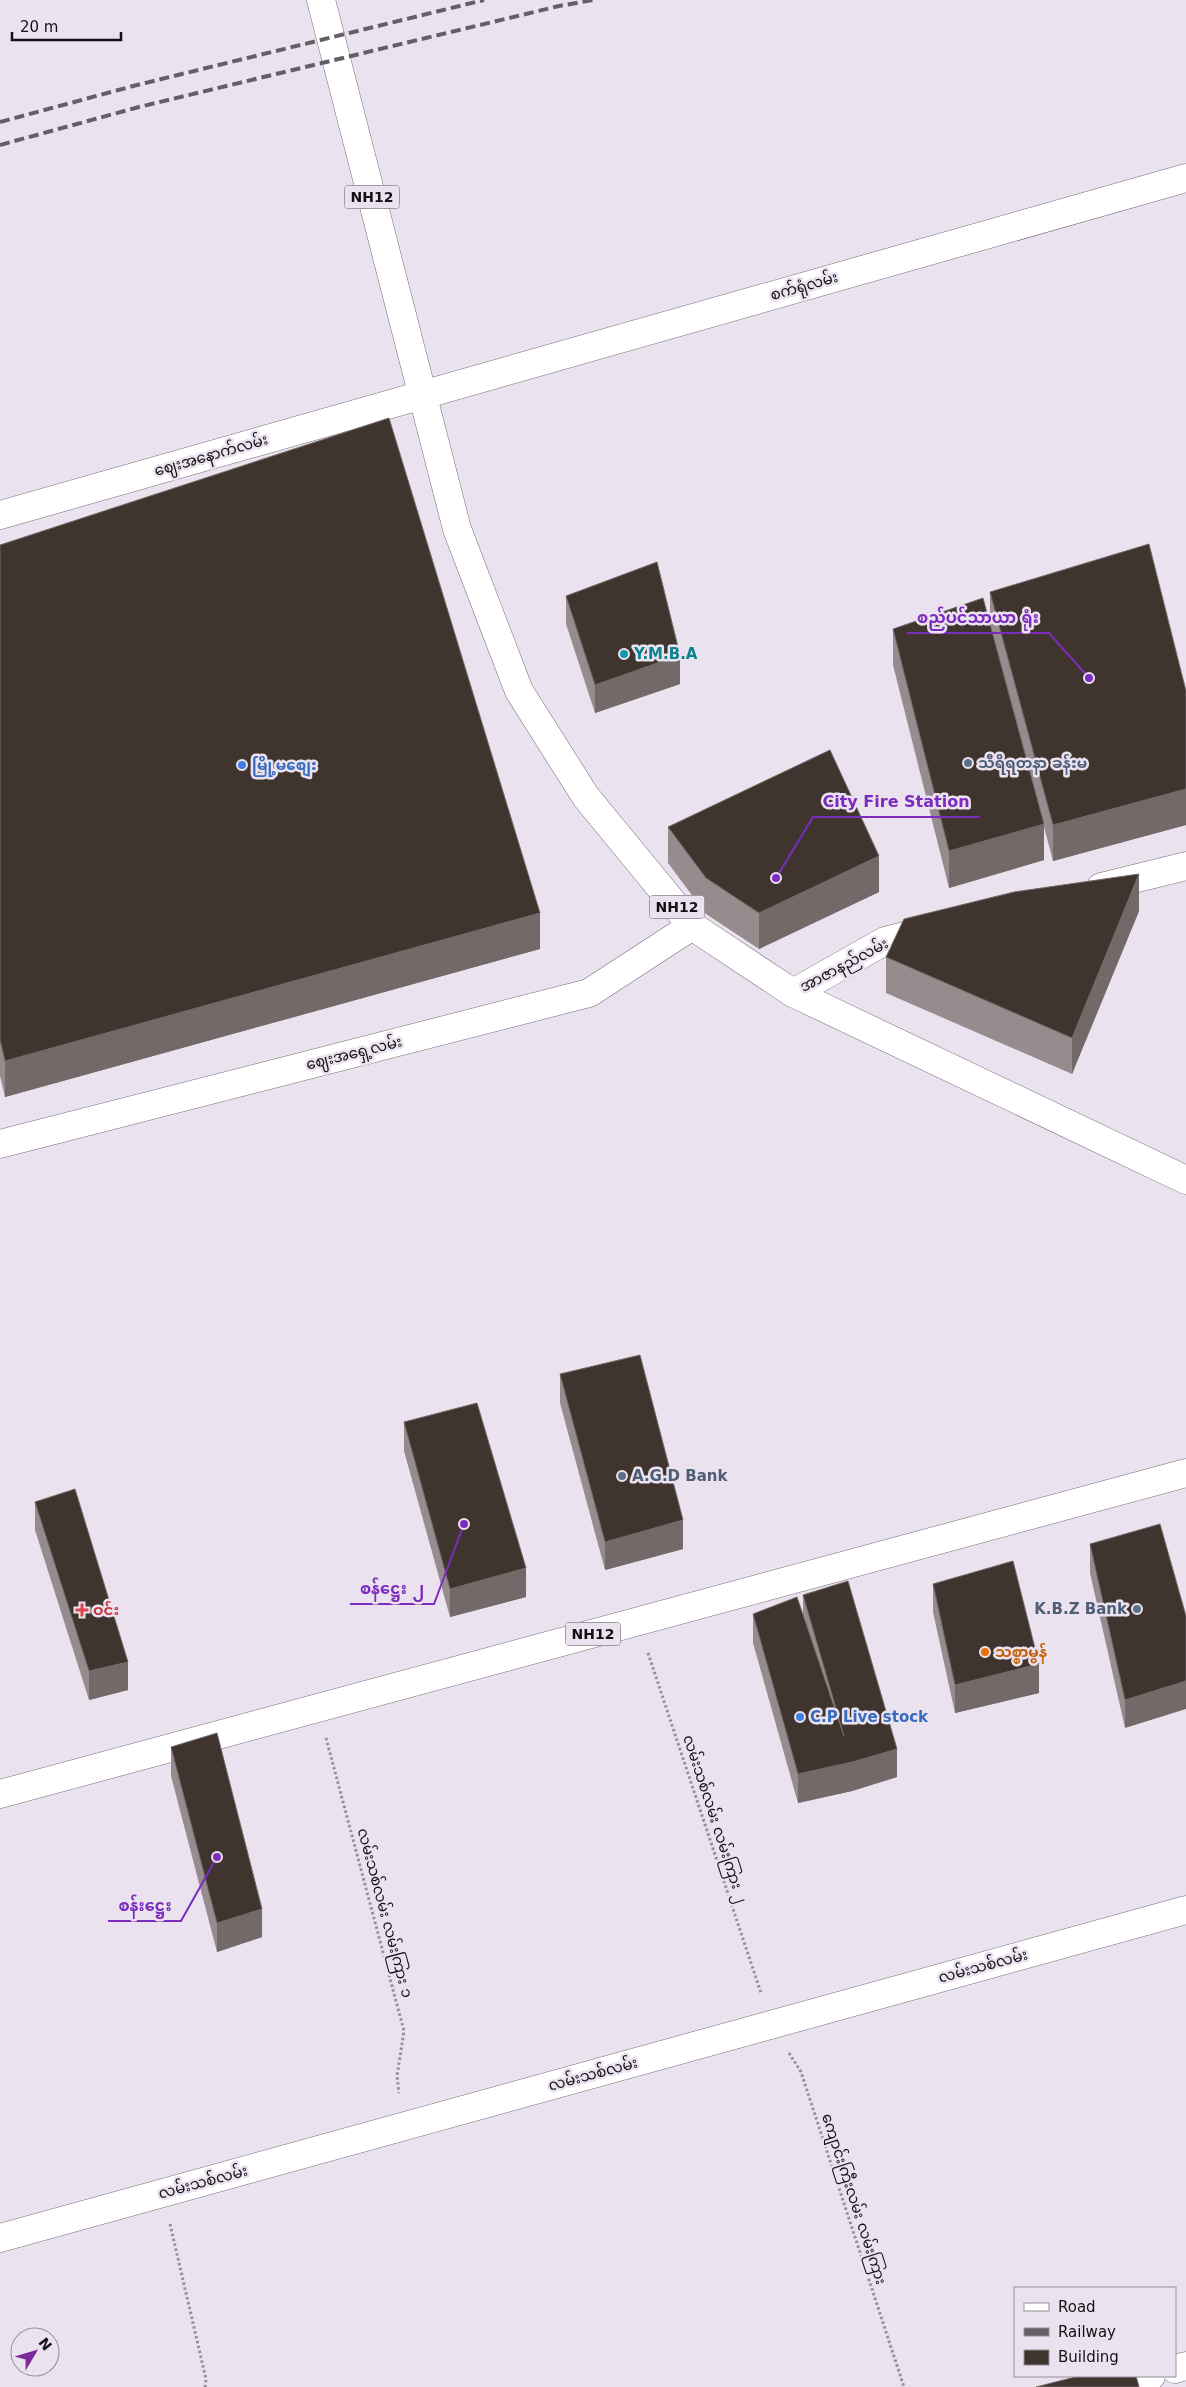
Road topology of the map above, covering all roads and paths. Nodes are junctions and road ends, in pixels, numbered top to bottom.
1 (321, 0) edge
2 (1186, 178) edge
3 (422, 395) junction
4 (0, 515) edge
5 (1186, 866) edge
6 (1073, 894) edge
7 (951, 924) edge
8 (692, 926) junction
9 (793, 993) junction
10 (0, 1144) edge
11 (1186, 1180) edge
12 (1186, 1474) edge
13 (638, 1622) junction
14 (318, 1708) junction
15 (0, 1794) edge
16 (1186, 1910) edge
17 (772, 2024) junction
18 (402, 2126) junction
19 (162, 2193) junction
20 (0, 2238) edge
21 (1147, 2377) edge
22 (205, 2387) edge
23 (904, 2387) edge
24 (1110, 2387) edge

1 - 3 main road, NH12
2 - 3 main road, စက်ရုံလမ်း
3 - 4 main road, ဈေးအနောက်လမ်း
3 - 8 main road, NH12
5 - 6 main road
7 - 9 main road, အာဇာနည်လမ်း
8 - 9 main road, NH12
8 - 10 main road, ဈေးအရှေ့လမ်း
9 - 11 main road, NH12
12 - 13 main road, NH12
13 - 14 main road, NH12
13 - 17 path, လမ်းသစ်လမ်း လမ်းကြား ၂
14 - 15 main road, NH12
14 - 18 path, လမ်းသစ်လမ်း လမ်းကြား ၁
16 - 17 main road, လမ်းသစ်လမ်း
17 - 18 main road, လမ်းသစ်လမ်း
17 - 23 path, ကျောင်းကြီးလမ်း လမ်းကြား
18 - 19 main road, လမ်းသစ်လမ်း
19 - 20 main road, လမ်းသစ်လမ်း
19 - 22 path
21 - 24 main road

